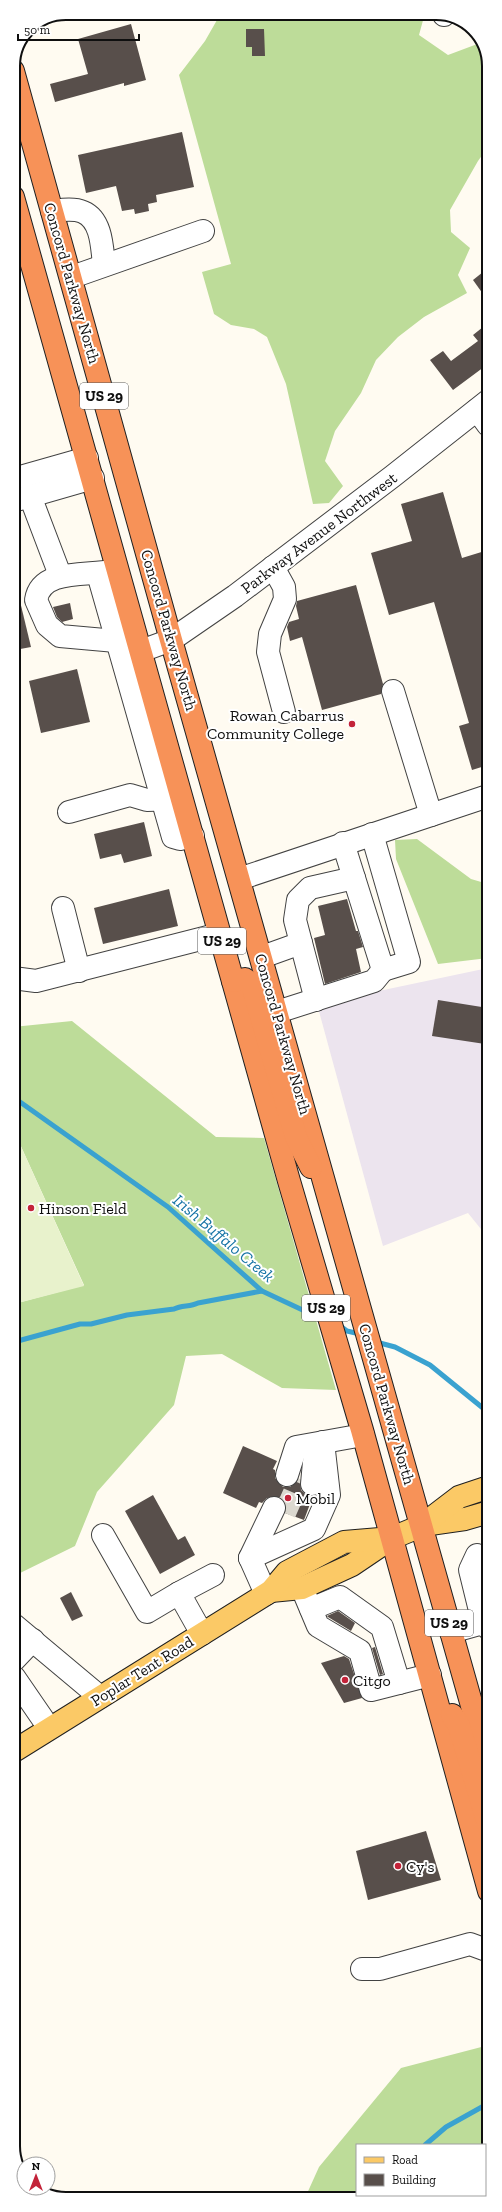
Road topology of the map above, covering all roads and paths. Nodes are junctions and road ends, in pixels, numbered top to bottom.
1 (20, 96) edge
2 (52, 210) junction
3 (20, 222) edge
4 (203, 231) dead end
5 (104, 265) junction
6 (72, 277) junction
7 (482, 413) edge
8 (90, 468) junction
9 (20, 478) edge
10 (22, 499) edge
11 (273, 567) junction
12 (108, 572) junction
13 (60, 575) junction
14 (171, 640) junction
15 (129, 647) junction
16 (393, 691) dead end
17 (284, 712) dead end
18 (168, 749) junction
19 (152, 765) junction
20 (130, 795) junction
21 (482, 798) edge
22 (172, 799) junction
23 (69, 812) dead end
24 (431, 815) junction
25 (372, 834) junction
26 (343, 843) junction
27 (354, 878) junction
28 (239, 879) junction
29 (63, 908) dead end
30 (220, 934) junction
31 (301, 943) junction
32 (262, 957) junction
33 (383, 970) junction
34 (78, 971) junction
35 (20, 979) edge
36 (233, 981) junction
37 (316, 1000) junction
38 (277, 1012) junction
39 (333, 1213) junction
40 (363, 1435) junction
41 (314, 1444) junction
42 (300, 1479) tunnel mouth
43 (482, 1489) edge
44 (482, 1514) edge
45 (422, 1526) junction
46 (103, 1535) dead end
47 (392, 1538) junction
48 (279, 1545) junction
49 (477, 1555) dead end
50 (250, 1558) junction
51 (213, 1575) dead end
52 (302, 1588) junction
53 (179, 1593) junction
54 (268, 1593) junction
55 (311, 1609) junction
56 (482, 1612) edge
57 (382, 1627) junction
58 (482, 1627) edge
59 (20, 1630) edge
60 (451, 1632) junction
61 (202, 1634) junction
62 (32, 1640) junction
63 (355, 1648) junction
64 (20, 1653) edge
65 (431, 1678) junction
66 (399, 1683) junction
67 (20, 1686) edge
68 (100, 1697) junction
69 (482, 1719) edge
70 (49, 1728) junction
71 (20, 1747) edge
72 (482, 1803) edge
73 (482, 1868) edge
74 (482, 1948) edge
75 (362, 1969) dead end

1 - 2 highway, Concord Parkway North / US 29
2 - 5 street
2 - 6 highway, Concord Parkway North / US 29
3 - 8 highway, Concord Parkway North / US 29
4 - 5 street
5 - 6 street
6 - 14 highway, Concord Parkway North / US 29
7 - 11 street, Parkway Avenue Northwest
8 - 9 street
8 - 10 street
8 - 12 highway, Concord Parkway North / US 29
10 - 13 street
11 - 14 street, Parkway Avenue Northwest
11 - 17 street
12 - 13 street
12 - 15 highway, Concord Parkway North / US 29
13 - 15 street
14 - 15 street, Parkway Avenue Northwest
14 - 28 highway, Concord Parkway North / US 29
15 - 18 highway, Concord Parkway North / US 29
15 - 19 street
16 - 24 street
18 - 19 street
18 - 22 highway, Concord Parkway North / US 29
19 - 20 street
19 - 22 street
20 - 22 street
20 - 23 street
21 - 24 street
22 - 30 highway, Concord Parkway North / US 29
24 - 25 street
25 - 26 street
25 - 33 street
26 - 27 street
26 - 28 street
27 - 31 street
27 - 33 street
28 - 32 highway, Concord Parkway North / US 29
29 - 34 street
30 - 34 street
30 - 36 highway, Concord Parkway North / US 29
31 - 32 street
31 - 37 street
32 - 38 highway, Concord Parkway North / US 29
33 - 37 street
34 - 35 street
36 - 39 highway
36 - 40 highway, Concord Parkway North / US 29
37 - 38 street
38 - 39 highway, Concord Parkway North / US 29
39 - 45 highway, Concord Parkway North / US 29
40 - 41 street
40 - 47 highway, Concord Parkway North / US 29
41 - 42 street
41 - 48 street
43 - 45 main road
44 - 45 main road
45 - 47 main road
45 - 60 highway, Concord Parkway North / US 29
46 - 53 street
47 - 52 main road, Poplar Tent Road
47 - 54 main road, Poplar Tent Road
47 - 65 highway, Concord Parkway North / US 29
48 - 50 street
48 - 50 street
49 - 56 street
50 - 54 street
51 - 53 street
52 - 54 main road, Poplar Tent Road
52 - 55 street
53 - 61 street
54 - 61 main road, Poplar Tent Road
55 - 57 street
55 - 63 street
57 - 63 street
57 - 66 street
58 - 60 street
59 - 62 street
60 - 69 highway, Concord Parkway North / US 29
61 - 68 main road, Poplar Tent Road
62 - 64 street
62 - 68 street
63 - 66 street
65 - 66 street
65 - 72 highway
65 - 73 highway, Concord Parkway North / US 29
67 - 70 street
68 - 70 main road, Poplar Tent Road
70 - 71 main road, Poplar Tent Road
74 - 75 street

